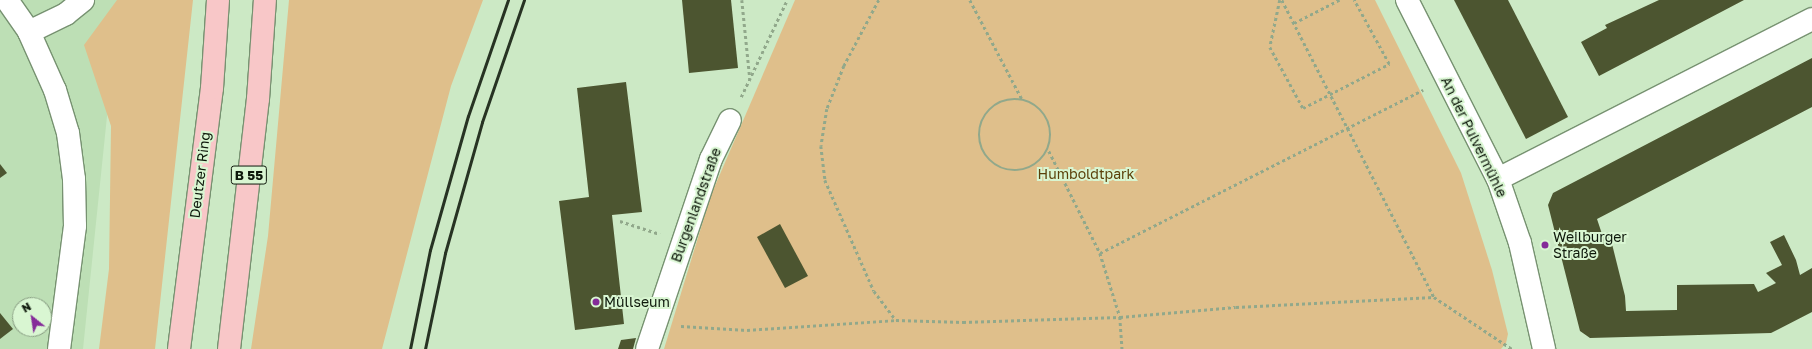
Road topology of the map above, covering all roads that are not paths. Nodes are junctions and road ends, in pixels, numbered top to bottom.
1 (7, 0) edge
2 (84, 0) edge
3 (218, 0) edge
4 (266, 0) edge
5 (1407, 0) edge
6 (1812, 19) edge
7 (29, 32) junction
8 (730, 120) road end
9 (1498, 179) junction
10 (59, 349) edge
11 (179, 349) edge
12 (229, 349) edge
13 (647, 349) edge
14 (1544, 349) edge

1 - 7 street
2 - 7 street
3 - 11 main road, Deutzer Ring
4 - 12 main road, B 55
5 - 9 street, An der Pulvermühle
6 - 9 street
7 - 10 street
8 - 13 street, Burgenlandstraße
9 - 14 street, An der Pulvermühle

